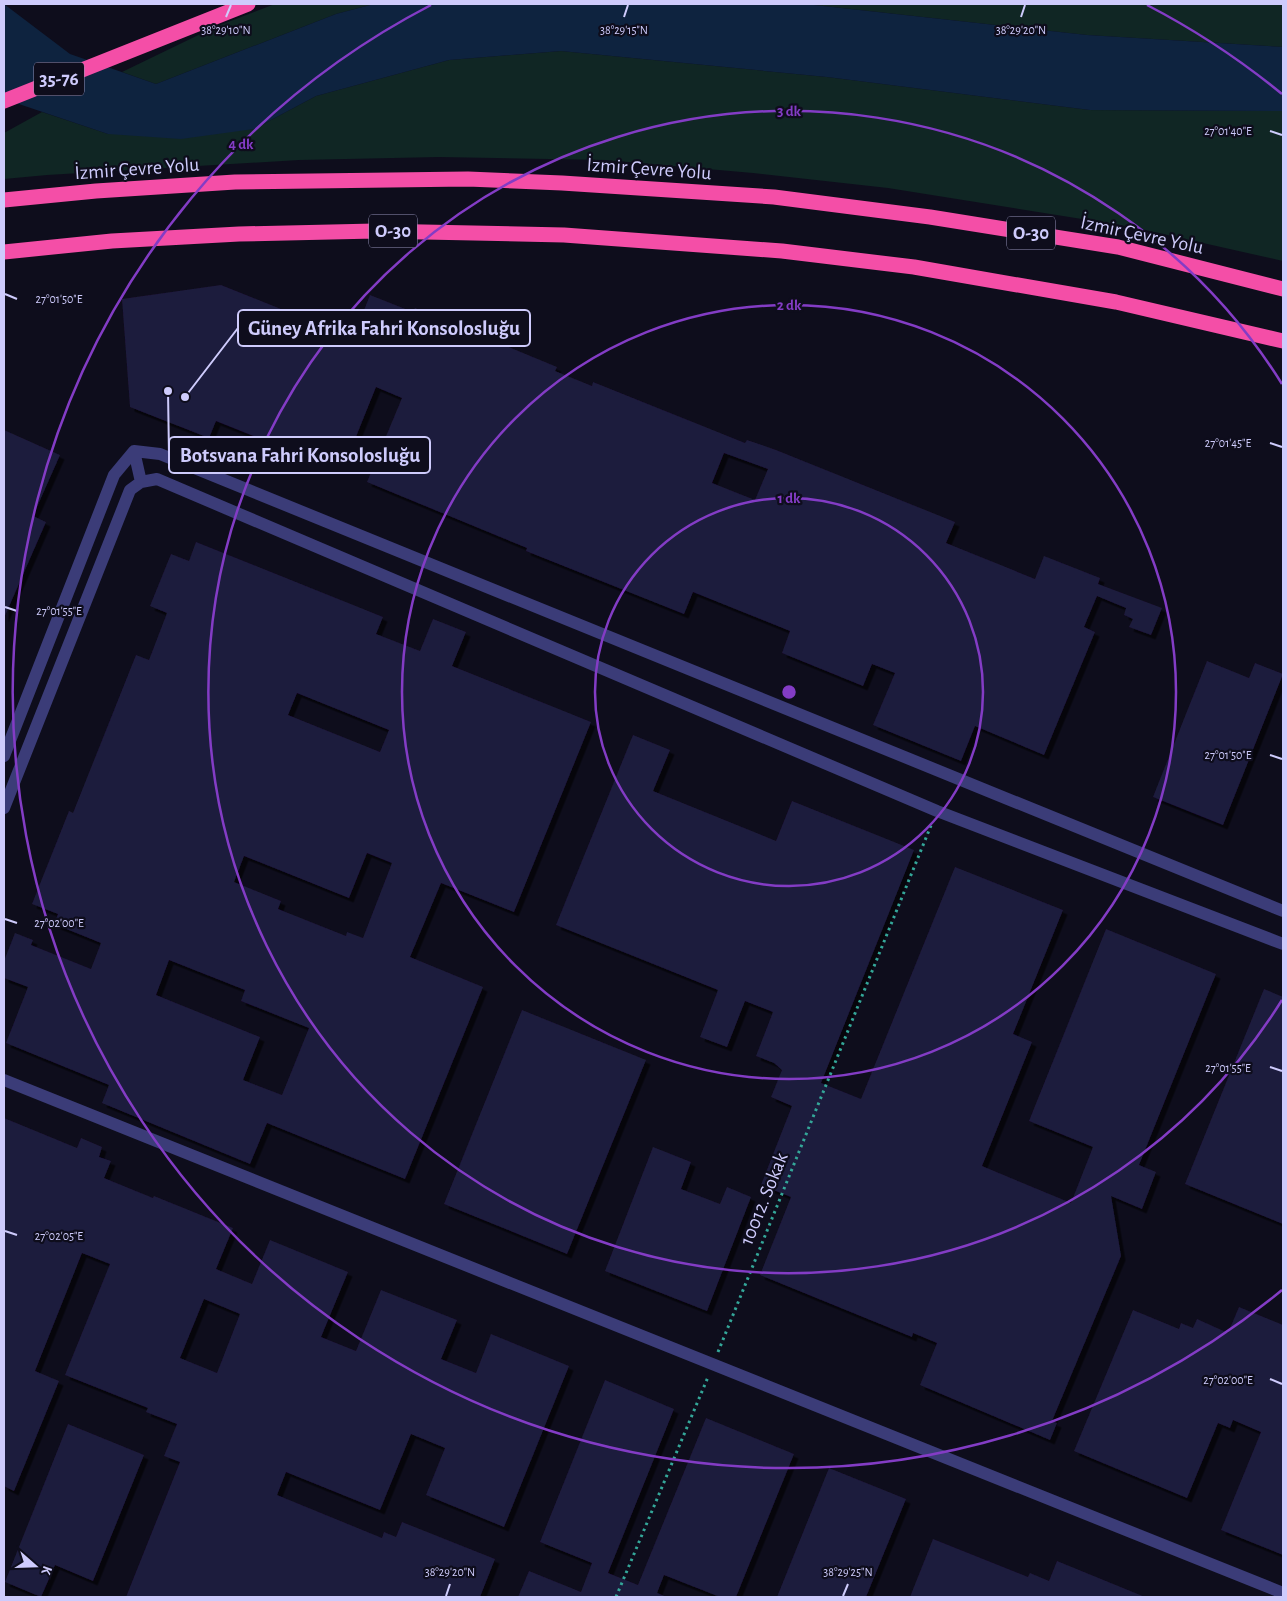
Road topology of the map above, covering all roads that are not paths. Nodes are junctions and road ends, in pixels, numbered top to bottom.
1 (248, 4) edge
2 (4, 101) edge
3 (4, 200) edge
4 (4, 252) edge
5 (1215, 272) junction
6 (1283, 282) edge
7 (1283, 289) edge
8 (1283, 341) edge
9 (134, 451) junction
10 (141, 482) junction
11 (4, 756) edge
12 (4, 808) edge
13 (1283, 911) edge
14 (1283, 944) edge
15 (4, 1080) edge
16 (1283, 1593) edge

1 - 2 highway, 35-76
3 - 5 highway, İzmir Çevre Yolu / O-30
4 - 8 highway, O-30
5 - 6 highway
5 - 7 highway, İzmir Çevre Yolu / O-30
9 - 10 street
9 - 11 street
9 - 13 street
10 - 12 street
10 - 14 street
15 - 16 street

